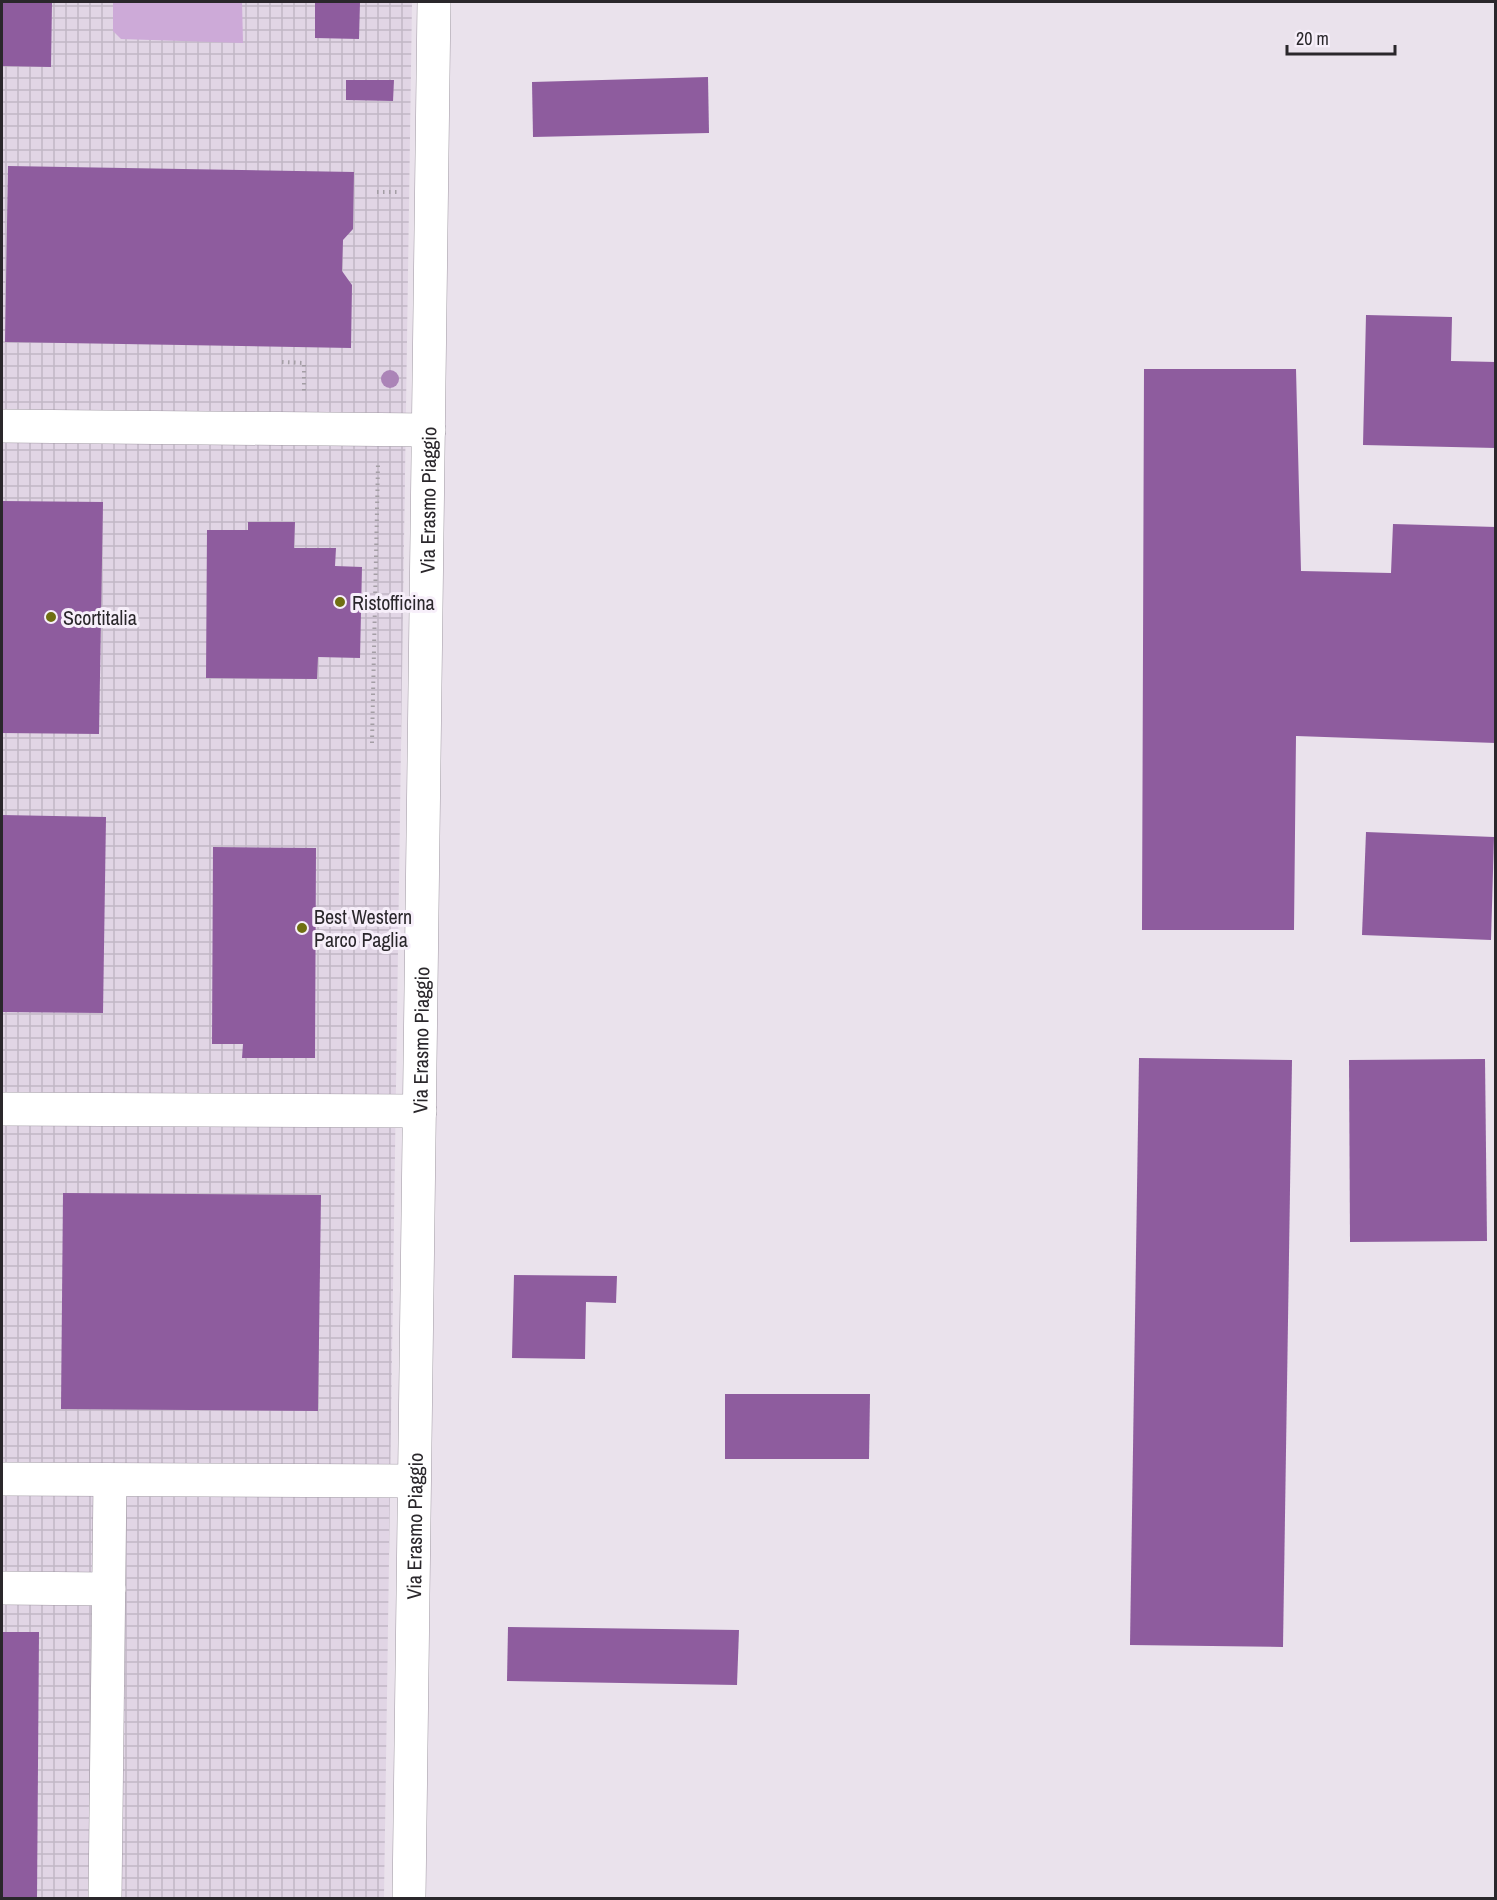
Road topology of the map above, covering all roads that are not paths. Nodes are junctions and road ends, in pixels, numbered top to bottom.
1 (434, 2) edge
2 (2, 426) edge
3 (429, 430) junction
4 (2, 1109) edge
5 (420, 1111) junction
6 (2, 1479) edge
7 (110, 1480) junction
8 (413, 1481) junction
9 (2, 1588) edge
10 (109, 1589) junction
11 (105, 1899) edge
12 (409, 1899) edge

1 - 3 street, Via Erasmo Piaggio
2 - 3 street
3 - 5 street, Via Erasmo Piaggio
4 - 5 street
5 - 8 street, Via Erasmo Piaggio
6 - 7 street
7 - 8 street
7 - 10 street
8 - 12 street, Via Erasmo Piaggio
9 - 10 street
10 - 11 street

